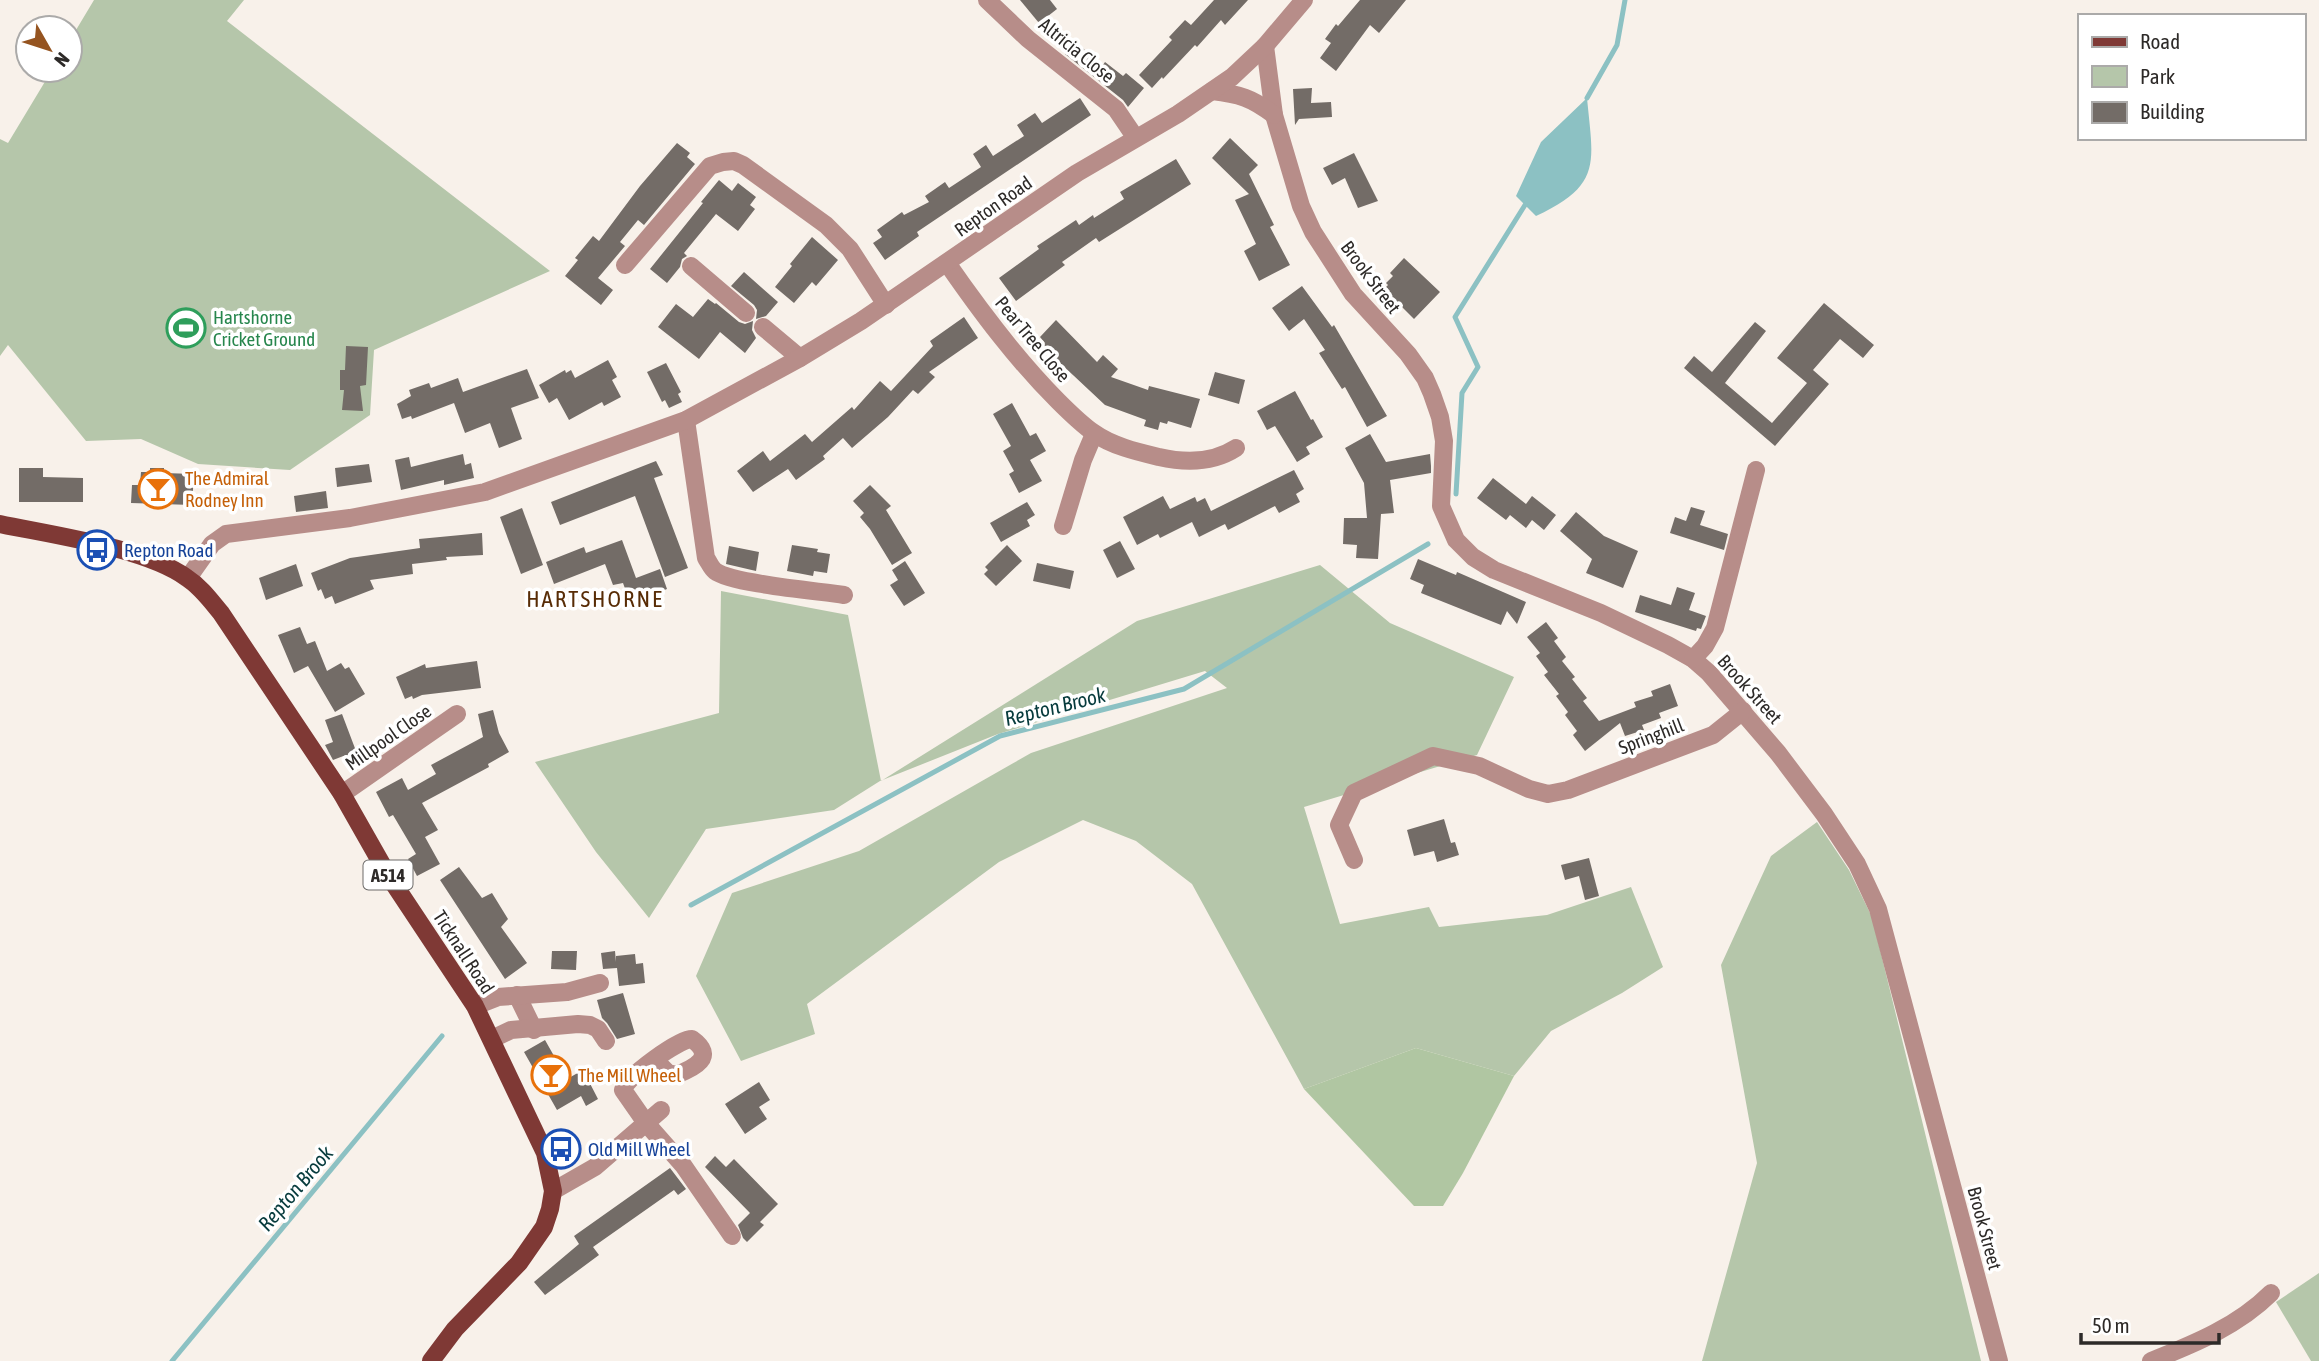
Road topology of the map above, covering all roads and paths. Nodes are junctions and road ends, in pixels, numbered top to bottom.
1 (988, 0) edge
2 (1292, 4) edge
3 (1265, 46) junction
4 (1212, 91) junction
5 (1274, 115) junction
6 (1136, 137) junction
7 (947, 263) junction
8 (625, 265) dead end
9 (691, 266) dead end
10 (886, 305) junction
11 (746, 313) dead end
12 (763, 327) dead end
13 (800, 358) junction
14 (686, 420) junction
15 (1094, 434) junction
16 (1236, 448) dead end
17 (1756, 470) dead end
18 (0, 524) edge
19 (1063, 526) dead end
20 (188, 578) junction
21 (844, 595) dead end
22 (1693, 659) junction
23 (1743, 711) junction
24 (457, 714) dead end
25 (342, 794) junction
26 (1354, 860) dead end
27 (600, 983) dead end
28 (517, 995) junction
29 (475, 1006) junction
30 (534, 1030) junction
31 (492, 1039) junction
32 (606, 1041) dead end
33 (655, 1060) dead end
34 (662, 1110) dead end
35 (646, 1123) junction
36 (552, 1192) junction
37 (732, 1236) dead end
38 (2271, 1293) dead end
39 (430, 1361) edge
40 (1999, 1361) edge
41 (2151, 1361) edge

1 - 6 street, Altricia Close
2 - 3 street, Repton Road
3 - 4 street, Repton Road
3 - 5 street, Brook Street
4 - 5 street
4 - 6 street, Repton Road
5 - 22 street, Brook Street
6 - 7 street, Repton Road
7 - 10 street, Repton Road
7 - 15 street, Pear Tree Close
8 - 10 street
9 - 11 street
10 - 13 street, Repton Road
12 - 13 street
13 - 14 street, Repton Road
14 - 20 street, Repton Road
14 - 21 street
15 - 16 street, Pear Tree Close
15 - 19 street
17 - 22 street
18 - 20 main road, A514
20 - 25 main road, Ticknall Road / A514
22 - 23 street, Brook Street
23 - 26 street, Springhill
23 - 40 street, Brook Street
24 - 25 street, Millpool Close
25 - 29 main road, Ticknall Road / A514
27 - 28 street
28 - 29 street
28 - 30 street
29 - 31 main road, Ticknall Road / A514
30 - 31 street
30 - 32 street
31 - 36 main road, Ticknall Road / A514
33 - 35 street
34 - 35 street
35 - 36 street
35 - 37 street
36 - 39 main road, Ticknall Road / A514
38 - 41 street

